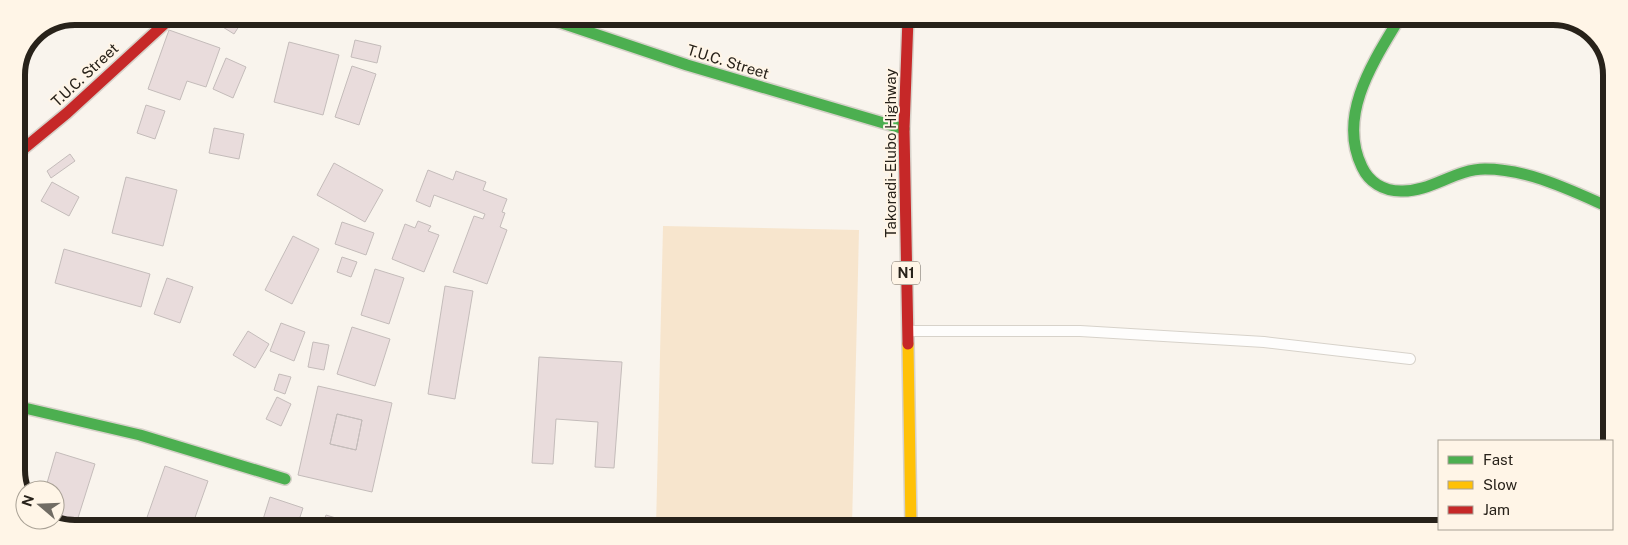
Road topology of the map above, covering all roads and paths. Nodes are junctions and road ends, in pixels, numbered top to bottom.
1 (162, 25) edge
2 (568, 25) edge
3 (908, 25) edge
4 (1396, 25) edge
5 (904, 129) junction
6 (25, 148) edge
7 (1603, 205) edge
8 (906, 331) junction
9 (1410, 359) dead end
10 (25, 408) edge
11 (285, 479) dead end
12 (911, 520) edge

1 - 6 main road, T.U.C. Street
2 - 5 main road, T.U.C. Street
3 - 5 main road, Takoradi-Elubo Highway / N1
4 - 7 main road
5 - 8 main road, Takoradi-Elubo Highway / N1
8 - 9 lane
8 - 12 main road, Takoradi-Elubo Highway / N1
10 - 11 main road

